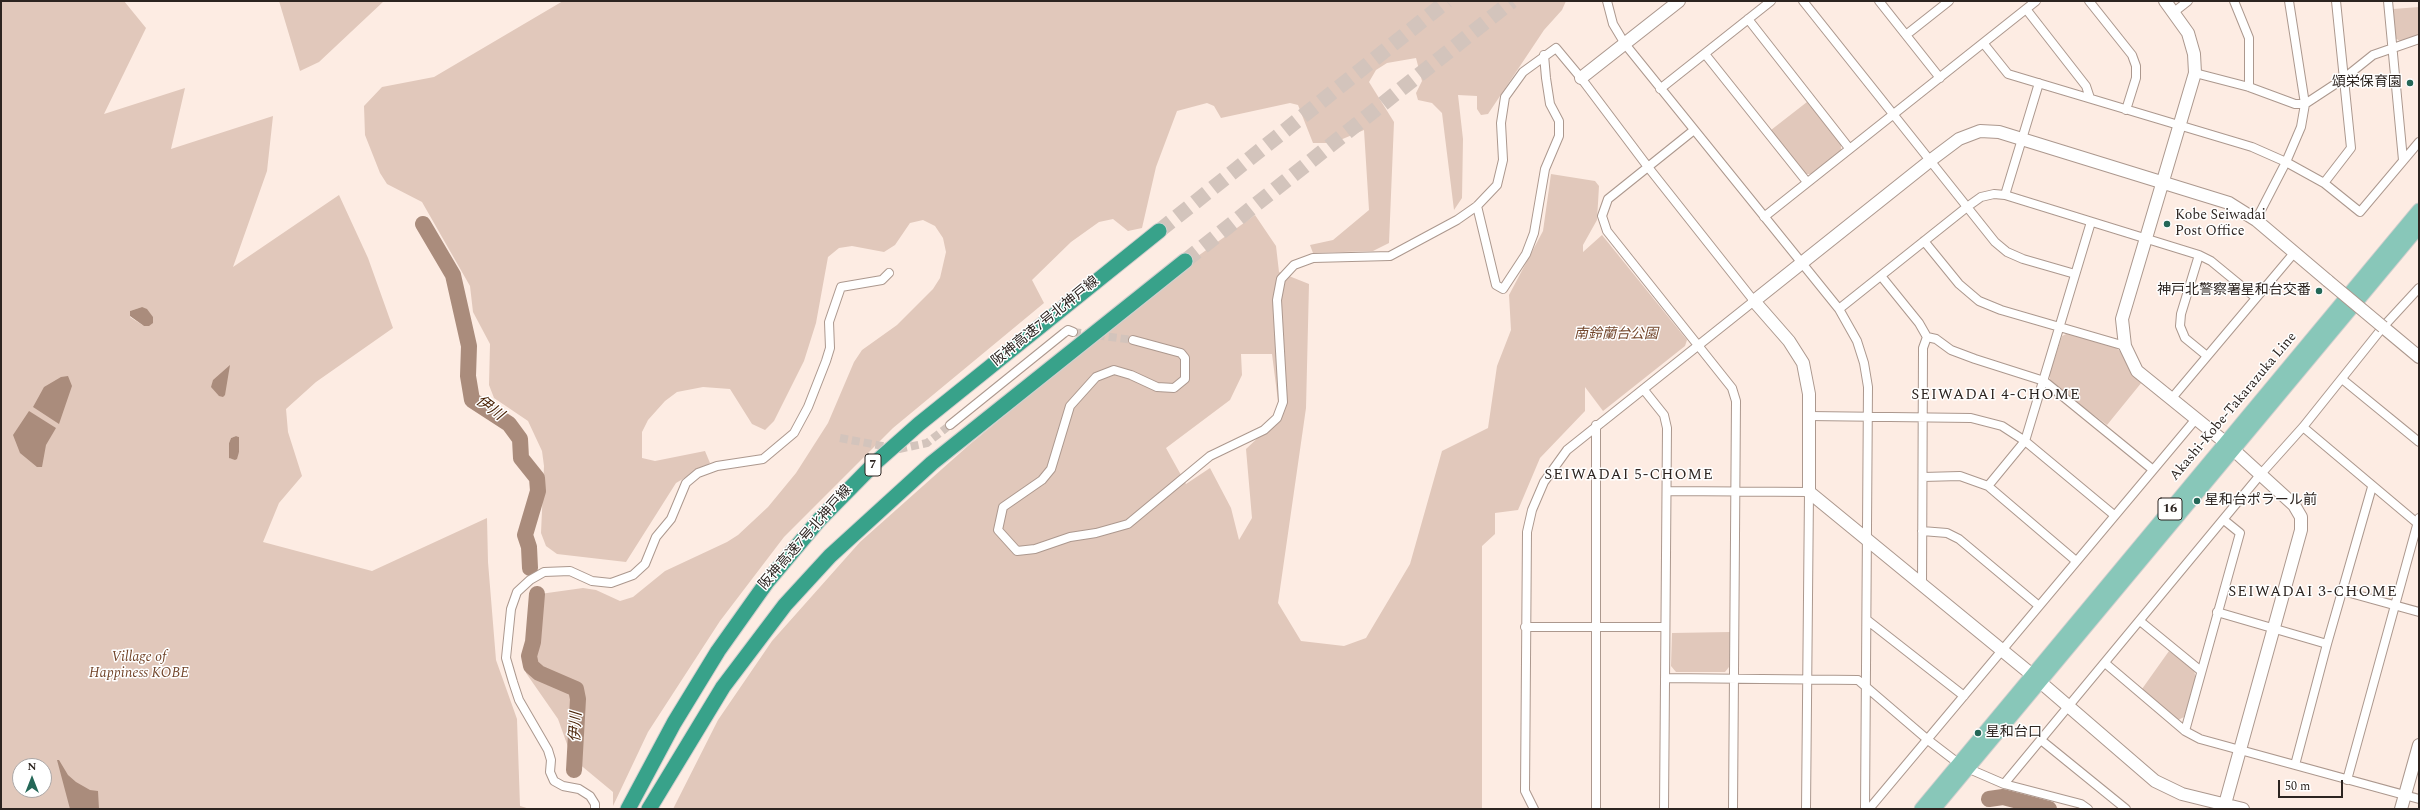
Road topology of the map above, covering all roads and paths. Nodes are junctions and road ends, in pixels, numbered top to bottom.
1 (1607, 1) edge
2 (1679, 1) edge
3 (1771, 1) edge
4 (1803, 1) edge
5 (1879, 1) edge
6 (1949, 1) edge
7 (2036, 1) edge
8 (2089, 1) edge
9 (2165, 1) edge
10 (2188, 1) edge
11 (2234, 1) edge
12 (2289, 1) edge
13 (2336, 1) edge
14 (2388, 1) edge
15 (2026, 9) junction
16 (2174, 12) junction
17 (1748, 19) junction
18 (1906, 35) junction
19 (2419, 39) edge
20 (1625, 44) junction
21 (1984, 44) junction
22 (2392, 46) junction
23 (1544, 54) junction
24 (1705, 54) junction
25 (2195, 73) junction
26 (1581, 78) junction
27 (1940, 78) junction
28 (2343, 79) junction
29 (2039, 83) junction
30 (2249, 88) junction
31 (1660, 89) junction
32 (2090, 98) junction
33 (2305, 104) junction
34 (2126, 110) junction
35 (1894, 112) junction
36 (2180, 126) junction
37 (1694, 130) junction
38 (2022, 139) junction
39 (2419, 142) edge
40 (1849, 148) junction
41 (1930, 160) junction
42 (2403, 160) junction
43 (2286, 162) junction
44 (1648, 167) junction
45 (1807, 182) junction
46 (2324, 182) junction
47 (2164, 183) junction
48 (2005, 195) junction
49 (1477, 206) junction
50 (1966, 207) junction
51 (2419, 210) edge
52 (1764, 217) junction
53 (2256, 220) junction
54 (2091, 222) junction
55 (2419, 227) edge
56 (1159, 231) tunnel mouth
57 (2147, 238) junction
58 (1924, 241) junction
59 (2294, 253) junction
60 (2198, 256) junction
61 (1185, 261) tunnel mouth
62 (1801, 263) junction
63 (889, 273) dead end
64 (2075, 274) junction
65 (1881, 276) junction
66 (2419, 288) edge
67 (2256, 298) junction
68 (1754, 301) junction
69 (1839, 309) junction
70 (2060, 327) junction
71 (2383, 327) junction
72 (1074, 332) tunnel mouth
73 (1927, 337) junction
74 (1133, 340) tunnel mouth
75 (2124, 346) junction
76 (1698, 347) junction
77 (2207, 356) junction
78 (2419, 358) edge
79 (2342, 379) junction
80 (2044, 381) junction
81 (1644, 390) junction
82 (2172, 398) junction
83 (1809, 416) junction
84 (1868, 417) junction
85 (1923, 418) junction
86 (2195, 420) junction
87 (950, 425) tunnel mouth
88 (1596, 425) junction
89 (2303, 427) junction
90 (2025, 441) junction
91 (2419, 442) edge
92 (2230, 446) junction
93 (2152, 469) junction
94 (2260, 475) junction
95 (1923, 477) junction
96 (1988, 486) junction
97 (2372, 487) junction
98 (1736, 490) junction
99 (1668, 491) junction
100 (1809, 492) junction
101 (2114, 515) junction
102 (2224, 520) junction
103 (2418, 520) edge
104 (1922, 531) junction
105 (1868, 540) junction
106 (2076, 561) junction
107 (1922, 585) junction
108 (2343, 591) junction
109 (2039, 606) junction
110 (2396, 606) junction
111 (2217, 612) junction
112 (2419, 612) edge
113 (1867, 620) junction
114 (2140, 621) junction
115 (1525, 626) junction
116 (1596, 627) junction
117 (1665, 627) junction
118 (2272, 628) junction
119 (2327, 644) junction
120 (2001, 651) junction
121 (2105, 663) junction
122 (2201, 671) junction
123 (1666, 678) junction
124 (1734, 678) junction
125 (2035, 678) junction
126 (1808, 679) junction
127 (1866, 686) junction
128 (1964, 696) junction
129 (2067, 706) junction
130 (2185, 731) junction
131 (1928, 740) junction
132 (2041, 740) junction
133 (2419, 745) edge
134 (2238, 751) junction
135 (1962, 765) junction
136 (2296, 765) junction
137 (2347, 780) junction
138 (2004, 784) junction
139 (2405, 795) junction
140 (2419, 799) edge
141 (2224, 806) edge
142 (595, 809) edge
143 (628, 809) edge
144 (649, 809) edge
145 (1534, 809) edge
146 (1596, 809) edge
147 (1664, 809) edge
148 (1733, 809) edge
149 (1806, 809) edge
150 (1865, 809) edge
151 (1869, 809) edge
152 (1921, 809) edge
153 (1934, 809) edge
154 (2088, 809) edge
155 (2126, 809) edge
156 (2243, 809) edge
157 (2401, 809) edge

1 - 20 street
2 - 20 street
3 - 17 street
4 - 35 street
5 - 18 street
6 - 18 street
7 - 15 street
8 - 34 street
9 - 16 street
10 - 16 street
11 - 30 street
12 - 33 street
13 - 28 street
14 - 22 street
15 - 21 street
15 - 32 street
16 - 25 street
17 - 24 street
17 - 40 street
18 - 27 street
19 - 22 street
20 - 26 street
20 - 31 street
21 - 27 street
21 - 29 street
22 - 28 street
22 - 42 street
23 - 26 street
23 - 49 street
23 - 49 street
24 - 31 street
24 - 45 street
25 - 30 street
25 - 36 street
26 - 44 street
27 - 35 street
28 - 33 street
28 - 46 street
29 - 32 street
29 - 38 street
30 - 33 street
31 - 37 street
32 - 34 street
33 - 43 street
34 - 36 street
35 - 40 street
35 - 41 street
36 - 43 street
36 - 47 street
37 - 44 street
37 - 52 street
38 - 41 street
38 - 47 street
38 - 48 street
39 - 42 street
40 - 45 street
41 - 50 street
41 - 62 street
42 - 46 street
43 - 46 street
43 - 53 street
44 - 68 street
44 - 76 street
45 - 52 street
47 - 53 street
47 - 57 street
48 - 50 street
48 - 54 street
49 - 74 street
50 - 58 street
50 - 64 street
51 - 92 main road, Akashi-Kobe-Takarazuka Line / 16
52 - 62 street
53 - 59 street
54 - 57 street
54 - 64 street
55 - 92 main road, Akashi-Kobe-Takarazuka Line / 16
56 - 143 highway, 阪神高速7号北神戸線 / 7
57 - 60 street
57 - 75 street
58 - 65 street
58 - 70 street
59 - 67 street
59 - 71 street, bridge
60 - 67 street
60 - 77 street
61 - 144 highway, 阪神高速7号北神戸線
62 - 68 street
62 - 69 street
63 - 142 street
64 - 70 street
65 - 69 street
65 - 73 street
66 - 71 street
67 - 77 street
68 - 76 street
68 - 83 street
69 - 84 street
70 - 75 street
70 - 80 street
71 - 78 street
71 - 79 street
72 - 87 street
73 - 80 street
73 - 85 street
75 - 82 street
76 - 81 street
76 - 98 street
77 - 82 street
79 - 89 street
79 - 91 street
80 - 90 street
80 - 93 street
81 - 88 street
81 - 99 street
82 - 86 street
83 - 84 street
83 - 100 street
84 - 85 street
84 - 105 street
85 - 90 street
85 - 95 street
86 - 92 street
86 - 93 street
88 - 115 street
88 - 116 street
89 - 94 street
89 - 97 street
90 - 96 street
90 - 101 street
92 - 94 street
92 - 125 main road, Akashi-Kobe-Takarazuka Line / 16
93 - 101 street
94 - 102 street
94 - 118 street
95 - 96 street
95 - 104 street
96 - 106 street
97 - 103 street
97 - 108 street
98 - 99 street
98 - 100 street
98 - 124 street
99 - 117 street
100 - 105 street
100 - 126 street
101 - 106 street
102 - 111 street
102 - 114 street
103 - 110 street
104 - 107 street
104 - 109 street
105 - 107 street
105 - 113 street
106 - 109 street
107 - 120 street
108 - 110 street
108 - 119 street
109 - 120 street
110 - 112 street
110 - 137 street
111 - 118 street
111 - 122 street
113 - 127 street
113 - 128 street
114 - 121 street
114 - 122 street
115 - 116 street
115 - 145 street
116 - 117 street
116 - 146 street
117 - 123 street
118 - 119 street
118 - 134 street
119 - 136 street
120 - 125 street
120 - 128 street
121 - 129 street
121 - 130 street
122 - 130 street
123 - 124 street
123 - 147 street
124 - 126 street
124 - 148 street
125 - 129 street
125 - 135 main road, Akashi-Kobe-Takarazuka Line / 16
126 - 127 street
126 - 149 street
127 - 131 street
127 - 150 street
128 - 131 street
129 - 132 street
129 - 141 street
130 - 134 street
131 - 135 street
131 - 151 street
132 - 138 street
132 - 155 street
133 - 139 street
134 - 136 street
134 - 141 street
135 - 138 street
135 - 152 main road, Akashi-Kobe-Takarazuka Line / 16
135 - 153 main road, Akashi-Kobe-Takarazuka Line / 16
136 - 137 street
137 - 139 street
138 - 154 street
139 - 140 street
139 - 157 street
141 - 156 street

